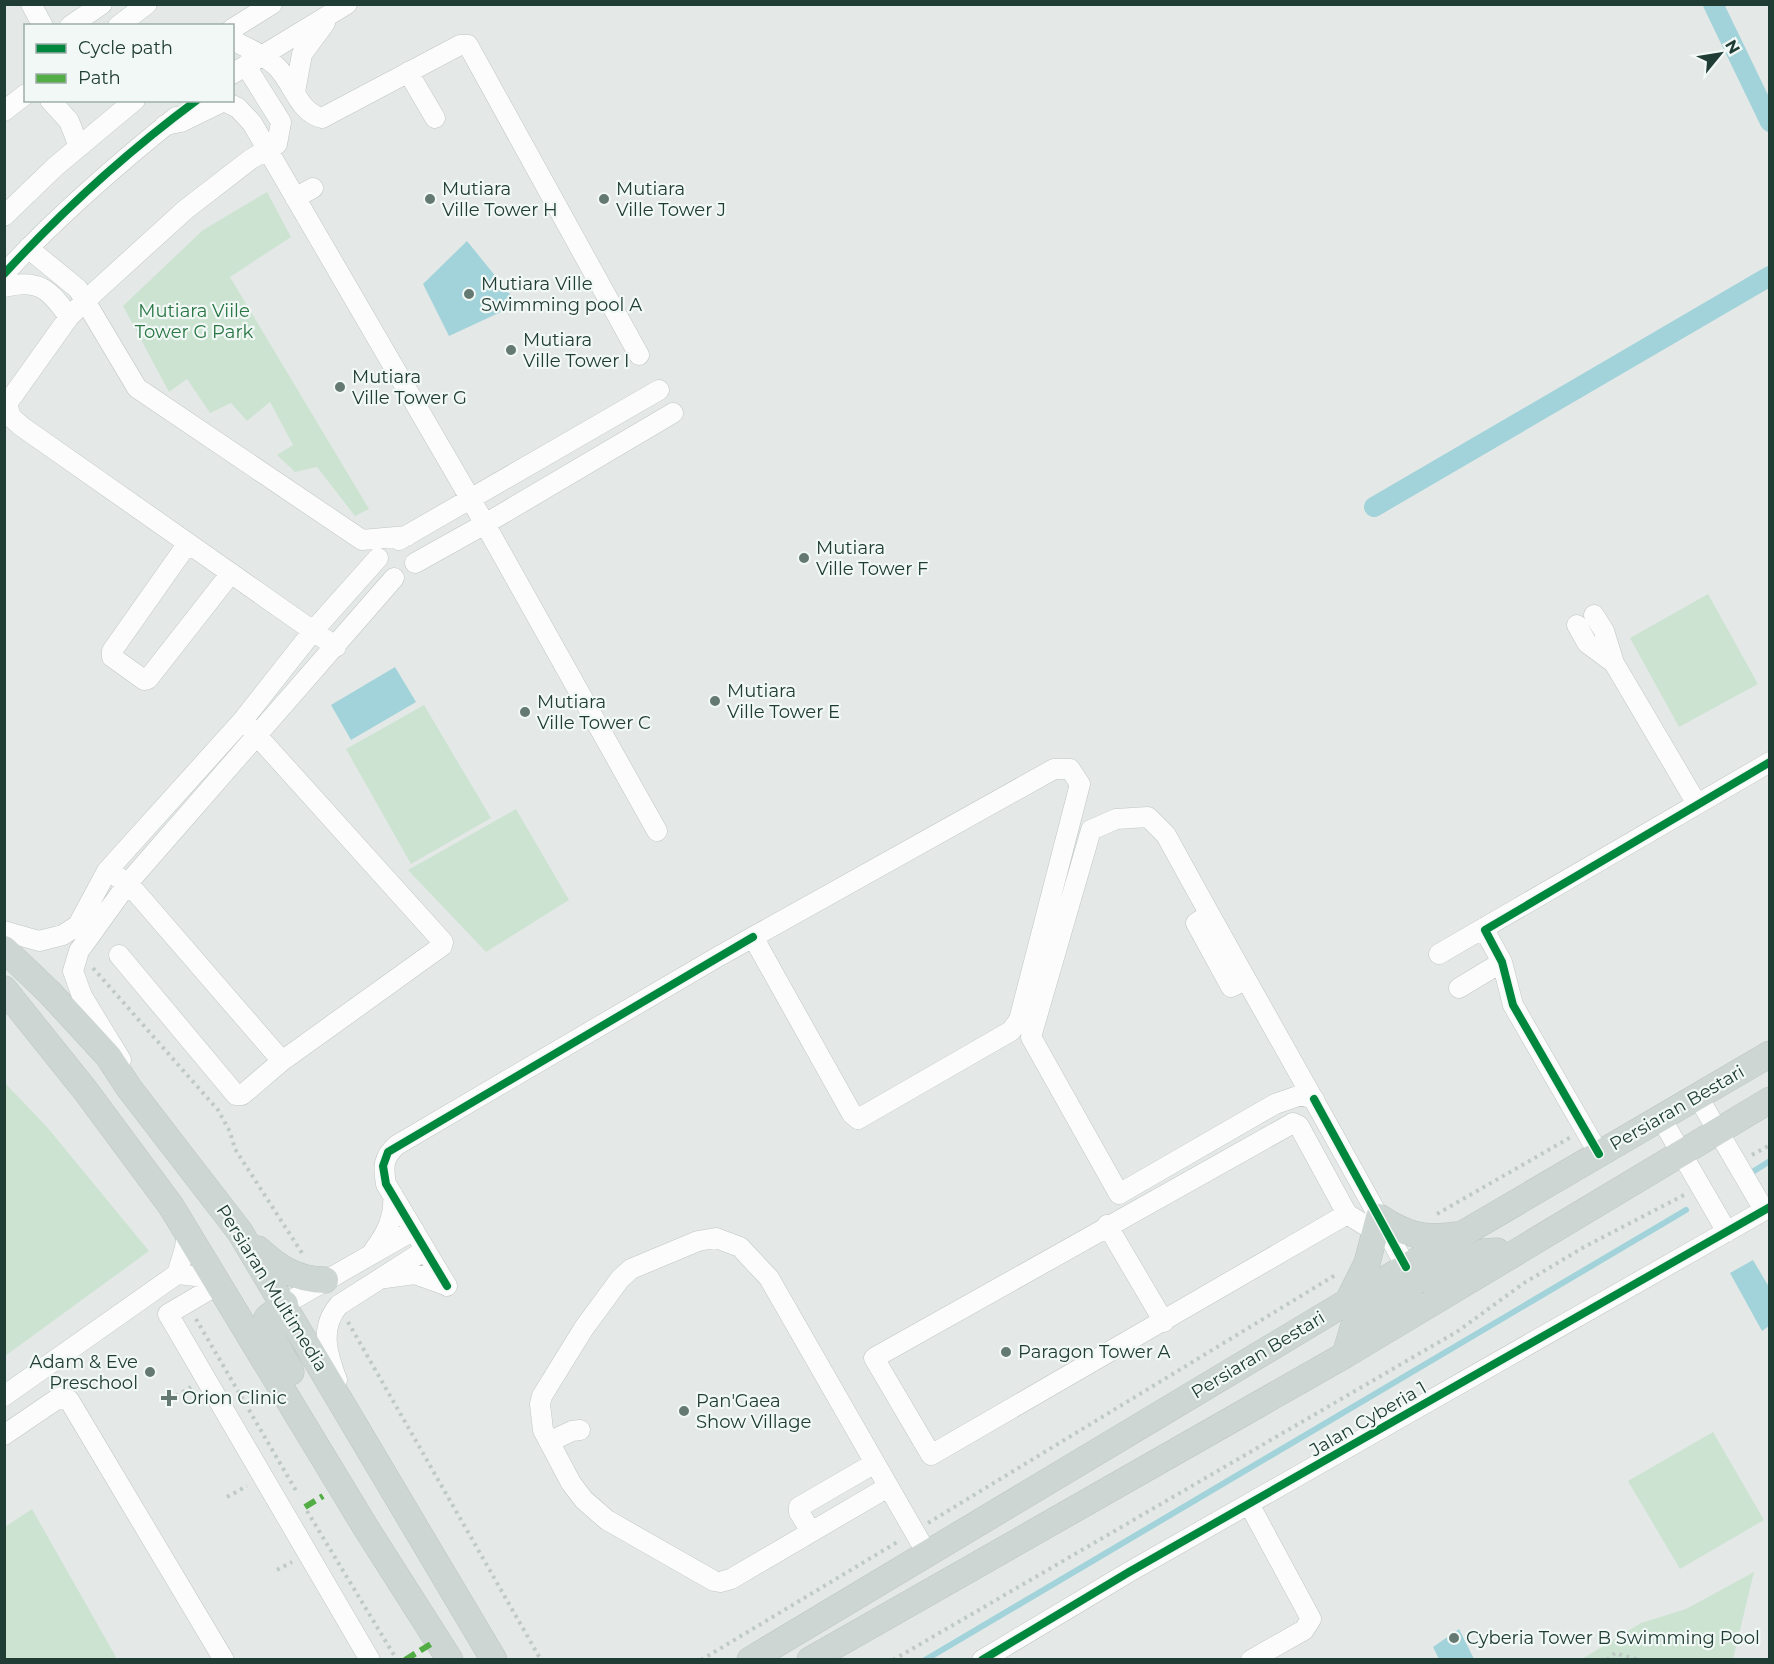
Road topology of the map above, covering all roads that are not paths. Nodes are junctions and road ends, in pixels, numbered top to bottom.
1 (31, 4) edge
2 (102, 4) edge
3 (147, 4) edge
4 (272, 4) edge
5 (340, 9) edge
6 (42, 24) edge
7 (73, 24) edge
8 (121, 24) edge
9 (234, 28) edge
10 (234, 43) edge
11 (247, 65) edge
12 (408, 72) junction
13 (295, 92) junction
14 (24, 96) edge
15 (52, 102) edge
16 (133, 102) edge
17 (194, 102) edge
18 (222, 102) edge
19 (226, 102) edge
20 (4, 111) edge
21 (435, 118) dead end
22 (165, 125) junction
23 (79, 147) junction
24 (267, 149) junction
25 (313, 188) dead end
26 (295, 198) junction
27 (4, 216) edge
28 (28, 248) junction
29 (4, 274) edge
30 (4, 287) edge
31 (86, 300) junction
32 (69, 317) junction
33 (639, 355) dead end
34 (659, 390) dead end
35 (673, 413) dead end
36 (470, 499) junction
37 (485, 524) junction
38 (403, 538) junction
39 (188, 543) junction
40 (378, 558) junction
41 (415, 563) junction
42 (231, 573) junction
43 (394, 578) junction
44 (1594, 615) dead end
45 (1577, 625) dead end
46 (314, 631) junction
47 (336, 646) junction
48 (1614, 663) junction
49 (243, 720) junction
50 (258, 735) junction
51 (1770, 762) edge
52 (1697, 804) junction
53 (657, 831) dead end
54 (107, 871) junction
55 (128, 883) junction
56 (1487, 926) junction
57 (4, 931) edge
58 (753, 937) junction
59 (4, 949) edge
60 (1439, 954) dead end
61 (119, 955) dead end
62 (1502, 962) junction
63 (1459, 988) dead end
64 (4, 989) edge
65 (1770, 1054) edge
66 (282, 1061) junction
67 (129, 1088) junction
68 (1698, 1097) junction
69 (1314, 1098) junction
70 (1770, 1100) edge
71 (1661, 1118) junction
72 (1718, 1131) junction
73 (1682, 1152) junction
74 (1599, 1154) junction
75 (1349, 1162) junction
76 (1327, 1175) junction
77 (393, 1195) junction
78 (1767, 1209) edge
79 (1347, 1214) junction
80 (1107, 1225) junction
81 (1377, 1225) junction
82 (187, 1230) junction
83 (414, 1230) junction
84 (240, 1232) junction
85 (1727, 1232) junction
86 (1464, 1233) junction
87 (425, 1250) junction
88 (1511, 1255) junction
89 (364, 1257) junction
90 (1406, 1267) junction
91 (172, 1278) junction
92 (325, 1280) junction
93 (217, 1281) junction
94 (372, 1283) junction
95 (1348, 1301) junction
96 (285, 1304) junction
97 (1164, 1322) junction
98 (1346, 1355) junction
99 (4, 1396) edge
100 (346, 1407) junction
101 (580, 1430) dead end
102 (4, 1435) edge
103 (312, 1437) junction
104 (549, 1442) junction
105 (875, 1463) junction
106 (888, 1487) junction
107 (1249, 1504) junction
108 (811, 1532) junction
109 (920, 1542) junction
110 (428, 1625) junction
111 (224, 1659) edge
112 (370, 1659) edge
113 (440, 1659) edge
114 (450, 1659) edge
115 (494, 1659) edge
116 (750, 1659) edge
117 (810, 1659) edge
118 (982, 1659) edge
119 (1251, 1659) edge

1 - 6 street
2 - 7 street
3 - 8 street
4 - 9 street
5 - 11 street
5 - 13 street
10 - 11 street
11 - 13 street
11 - 24 street
12 - 13 street
12 - 21 street
12 - 33 street
14 - 20 street
15 - 23 street
16 - 23 street
17 - 22 street
18 - 22 street
19 - 24 street
22 - 28 street
23 - 27 street
24 - 26 street
24 - 31 street
25 - 26 street
26 - 36 street
28 - 29 street
28 - 31 street
30 - 32 street
31 - 32 street
31 - 38 street
32 - 39 street
34 - 36 street
35 - 37 street
36 - 37 street
36 - 38 street
37 - 41 street
37 - 53 street
38 - 40 street
38 - 41 street
39 - 42 street
39 - 42 street
40 - 43 street
40 - 46 street
41 - 43 street
42 - 46 street
43 - 47 street
44 - 48 street
45 - 48 street
46 - 47 street
46 - 49 street
47 - 50 street
48 - 52 street
49 - 50 street
49 - 54 street
50 - 55 street
50 - 66 street
51 - 52 street
52 - 56 street
54 - 55 street
54 - 57 street
55 - 66 street
55 - 67 street
56 - 60 street
56 - 62 street
58 - 58 street
58 - 77 street
59 - 67 main road, Persiaran Multimedia
61 - 66 street
62 - 63 street
62 - 74 street
64 - 82 main road
65 - 68 main road, Persiaran Bestari
67 - 84 main road, Persiaran Multimedia
68 - 71 main road, Persiaran Bestari
68 - 72 street
69 - 69 street
69 - 75 street
70 - 72 main road
71 - 73 street
71 - 74 main road, Persiaran Bestari
72 - 73 main road
72 - 78 street
73 - 85 street
73 - 88 main road
74 - 86 main road, Persiaran Bestari
75 - 76 street
75 - 81 street
76 - 79 street
76 - 80 street
77 - 83 street
77 - 89 street
78 - 85 street, Jalan Cyberia 1
79 - 81 street
79 - 97 street
80 - 97 street
80 - 97 street
81 - 86 main road
81 - 90 street
81 - 95 main road
82 - 91 street
82 - 93 main road
83 - 87 street
83 - 89 street
84 - 92 main road
84 - 96 main road, Persiaran Multimedia
85 - 107 street, Jalan Cyberia 1
86 - 90 main road, Persiaran Bestari
87 - 94 street
87 - 94 street
88 - 90 main road
88 - 98 main road
89 - 92 street
90 - 95 main road, Persiaran Bestari
90 - 98 main road
91 - 93 street
91 - 99 street
92 - 96 street
93 - 103 main road
93 - 112 street
94 - 100 street
95 - 109 main road, Persiaran Bestari
96 - 100 main road, Persiaran Multimedia
96 - 103 main road
98 - 117 main road
100 - 115 main road, Persiaran Multimedia
101 - 104 street
102 - 111 street
103 - 110 main road
104 - 105 street
104 - 108 street
105 - 106 street
105 - 108 street
106 - 108 street
106 - 109 street
107 - 118 street, Jalan Cyberia 1
107 - 119 street
109 - 116 main road, Persiaran Bestari
110 - 113 main road
110 - 114 main road

